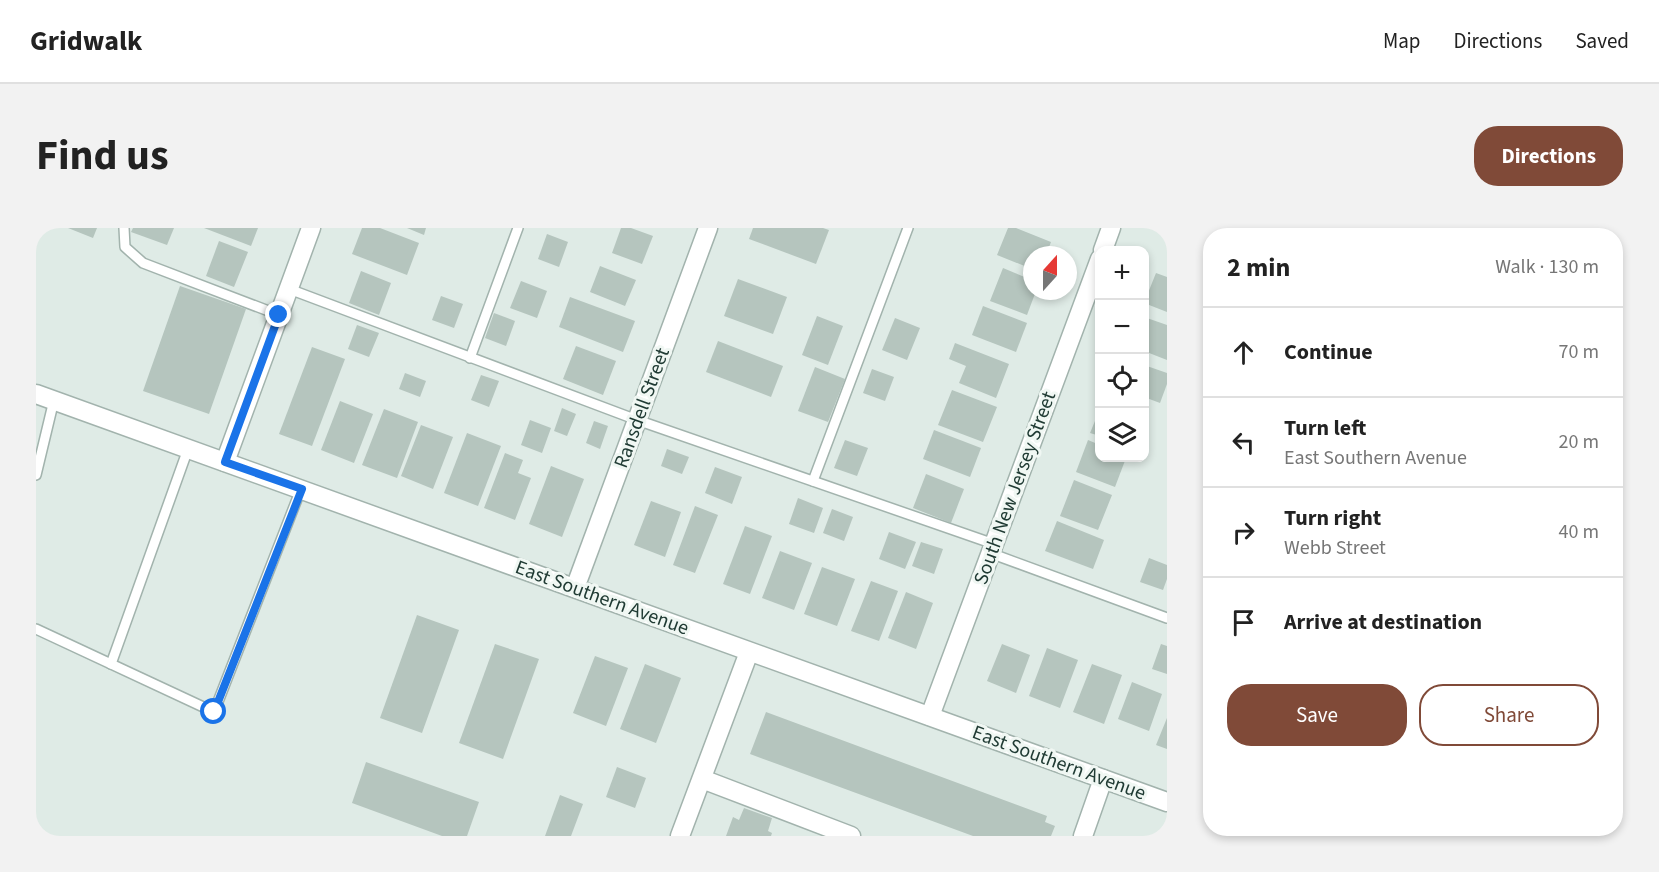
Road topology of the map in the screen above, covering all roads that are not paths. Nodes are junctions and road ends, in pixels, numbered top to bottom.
1 (124, 228) edge
2 (311, 228) edge
3 (518, 228) edge
4 (708, 228) edge
5 (908, 228) edge
6 (1111, 228) edge
7 (1104, 246) edge
8 (1095, 272) edge
9 (289, 289) junction
10 (279, 315) junction
11 (470, 358) junction
12 (36, 394) edge
13 (54, 400) junction
14 (637, 420) junction
15 (188, 449) junction
16 (39, 451) edge
17 (225, 462) junction
18 (36, 475) edge
19 (813, 481) junction
20 (302, 489) junction
21 (992, 548) junction
22 (575, 588) junction
23 (1167, 618) edge
24 (36, 629) edge
25 (749, 652) junction
26 (111, 664) junction
27 (930, 716) junction
28 (702, 779) junction
29 (1103, 780) junction
30 (1167, 802) edge
31 (806, 828) edge
32 (680, 836) edge
33 (851, 836) edge
34 (1083, 836) edge

1 - 10 lane
2 - 9 street
3 - 11 lane
4 - 14 street, Ransdell Street
5 - 19 lane
6 - 7 street
8 - 21 street, South New Jersey Street
9 - 10 street
9 - 11 lane
10 - 17 street
11 - 14 lane
12 - 13 street, East Southern Avenue
13 - 15 street, East Southern Avenue
13 - 16 lane
14 - 19 lane
14 - 22 street, Ransdell Street
15 - 17 street, East Southern Avenue
15 - 26 lane
16 - 18 lane
17 - 20 street, East Southern Avenue
19 - 21 lane
20 - 22 street, East Southern Avenue
20 - 26 lane
21 - 23 lane
21 - 27 street, South New Jersey Street
22 - 25 street, East Southern Avenue
24 - 26 lane
25 - 27 street, East Southern Avenue
25 - 28 street
27 - 29 street, East Southern Avenue
28 - 31 street
28 - 32 street
29 - 30 street, East Southern Avenue
29 - 34 street
31 - 33 street

